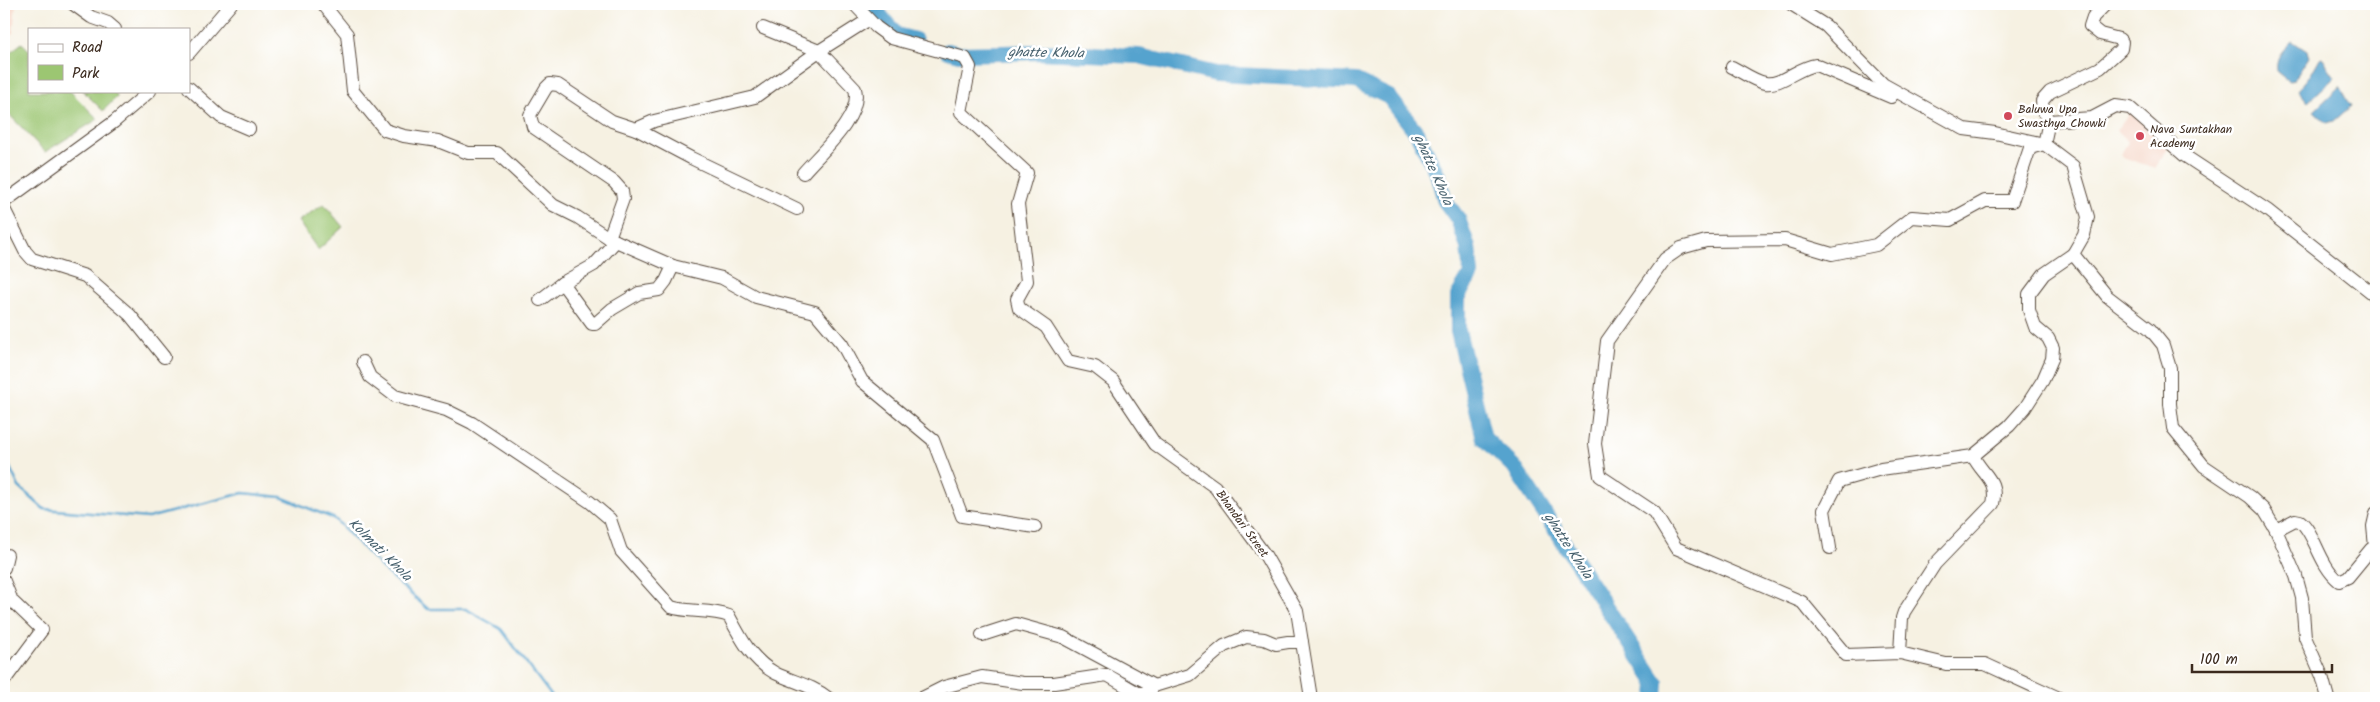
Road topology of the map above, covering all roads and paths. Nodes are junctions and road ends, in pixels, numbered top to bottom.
1 (73, 4) edge
2 (231, 4) edge
3 (323, 4) edge
4 (854, 4) edge
5 (1791, 4) edge
6 (2106, 4) edge
7 (868, 20) junction
8 (114, 28) edge
9 (763, 28) dead end
10 (819, 51) junction
11 (190, 53) edge
12 (1732, 67) dead end
13 (190, 89) edge
14 (149, 92) edge
15 (1927, 109) junction
16 (2049, 121) junction
17 (636, 128) junction
18 (249, 129) dead end
19 (2044, 144) junction
20 (803, 173) dead end
21 (4, 202) edge
22 (4, 208) edge
23 (797, 209) dead end
24 (612, 240) junction
25 (2073, 254) junction
26 (673, 266) junction
27 (562, 283) junction
28 (2376, 296) edge
29 (540, 300) dead end
30 (164, 357) dead end
31 (363, 362) dead end
32 (1973, 456) junction
33 (2376, 513) edge
34 (1035, 527) dead end
35 (2276, 530) junction
36 (2376, 547) edge
37 (1830, 548) dead end
38 (4, 555) edge
39 (4, 568) edge
40 (4, 581) edge
41 (982, 635) dead end
42 (1302, 642) junction
43 (1900, 653) junction
44 (4, 681) edge
45 (1154, 686) junction
46 (828, 698) edge
47 (922, 698) edge
48 (1311, 698) edge
49 (2059, 698) edge
50 (2328, 698) edge

1 - 8 street
2 - 11 street
3 - 24 street
4 - 7 street, Bhandari Street
5 - 15 street
6 - 16 street
7 - 10 street
7 - 42 street, Bhandari Street
9 - 10 street
10 - 17 street
10 - 20 street
12 - 15 street
13 - 18 street
14 - 21 street
15 - 19 street
16 - 19 street
16 - 28 street
17 - 23 street
17 - 24 street
19 - 25 street
19 - 43 street
22 - 30 street
24 - 26 street
24 - 27 street
25 - 32 street
25 - 35 street
26 - 27 street
26 - 34 street
27 - 29 street
31 - 46 street
32 - 37 street
32 - 43 street
33 - 36 street
35 - 36 street
35 - 50 street
38 - 39 street
40 - 44 street
41 - 45 street
42 - 45 street
42 - 48 street, Bhandari Street
43 - 49 street
45 - 47 street

